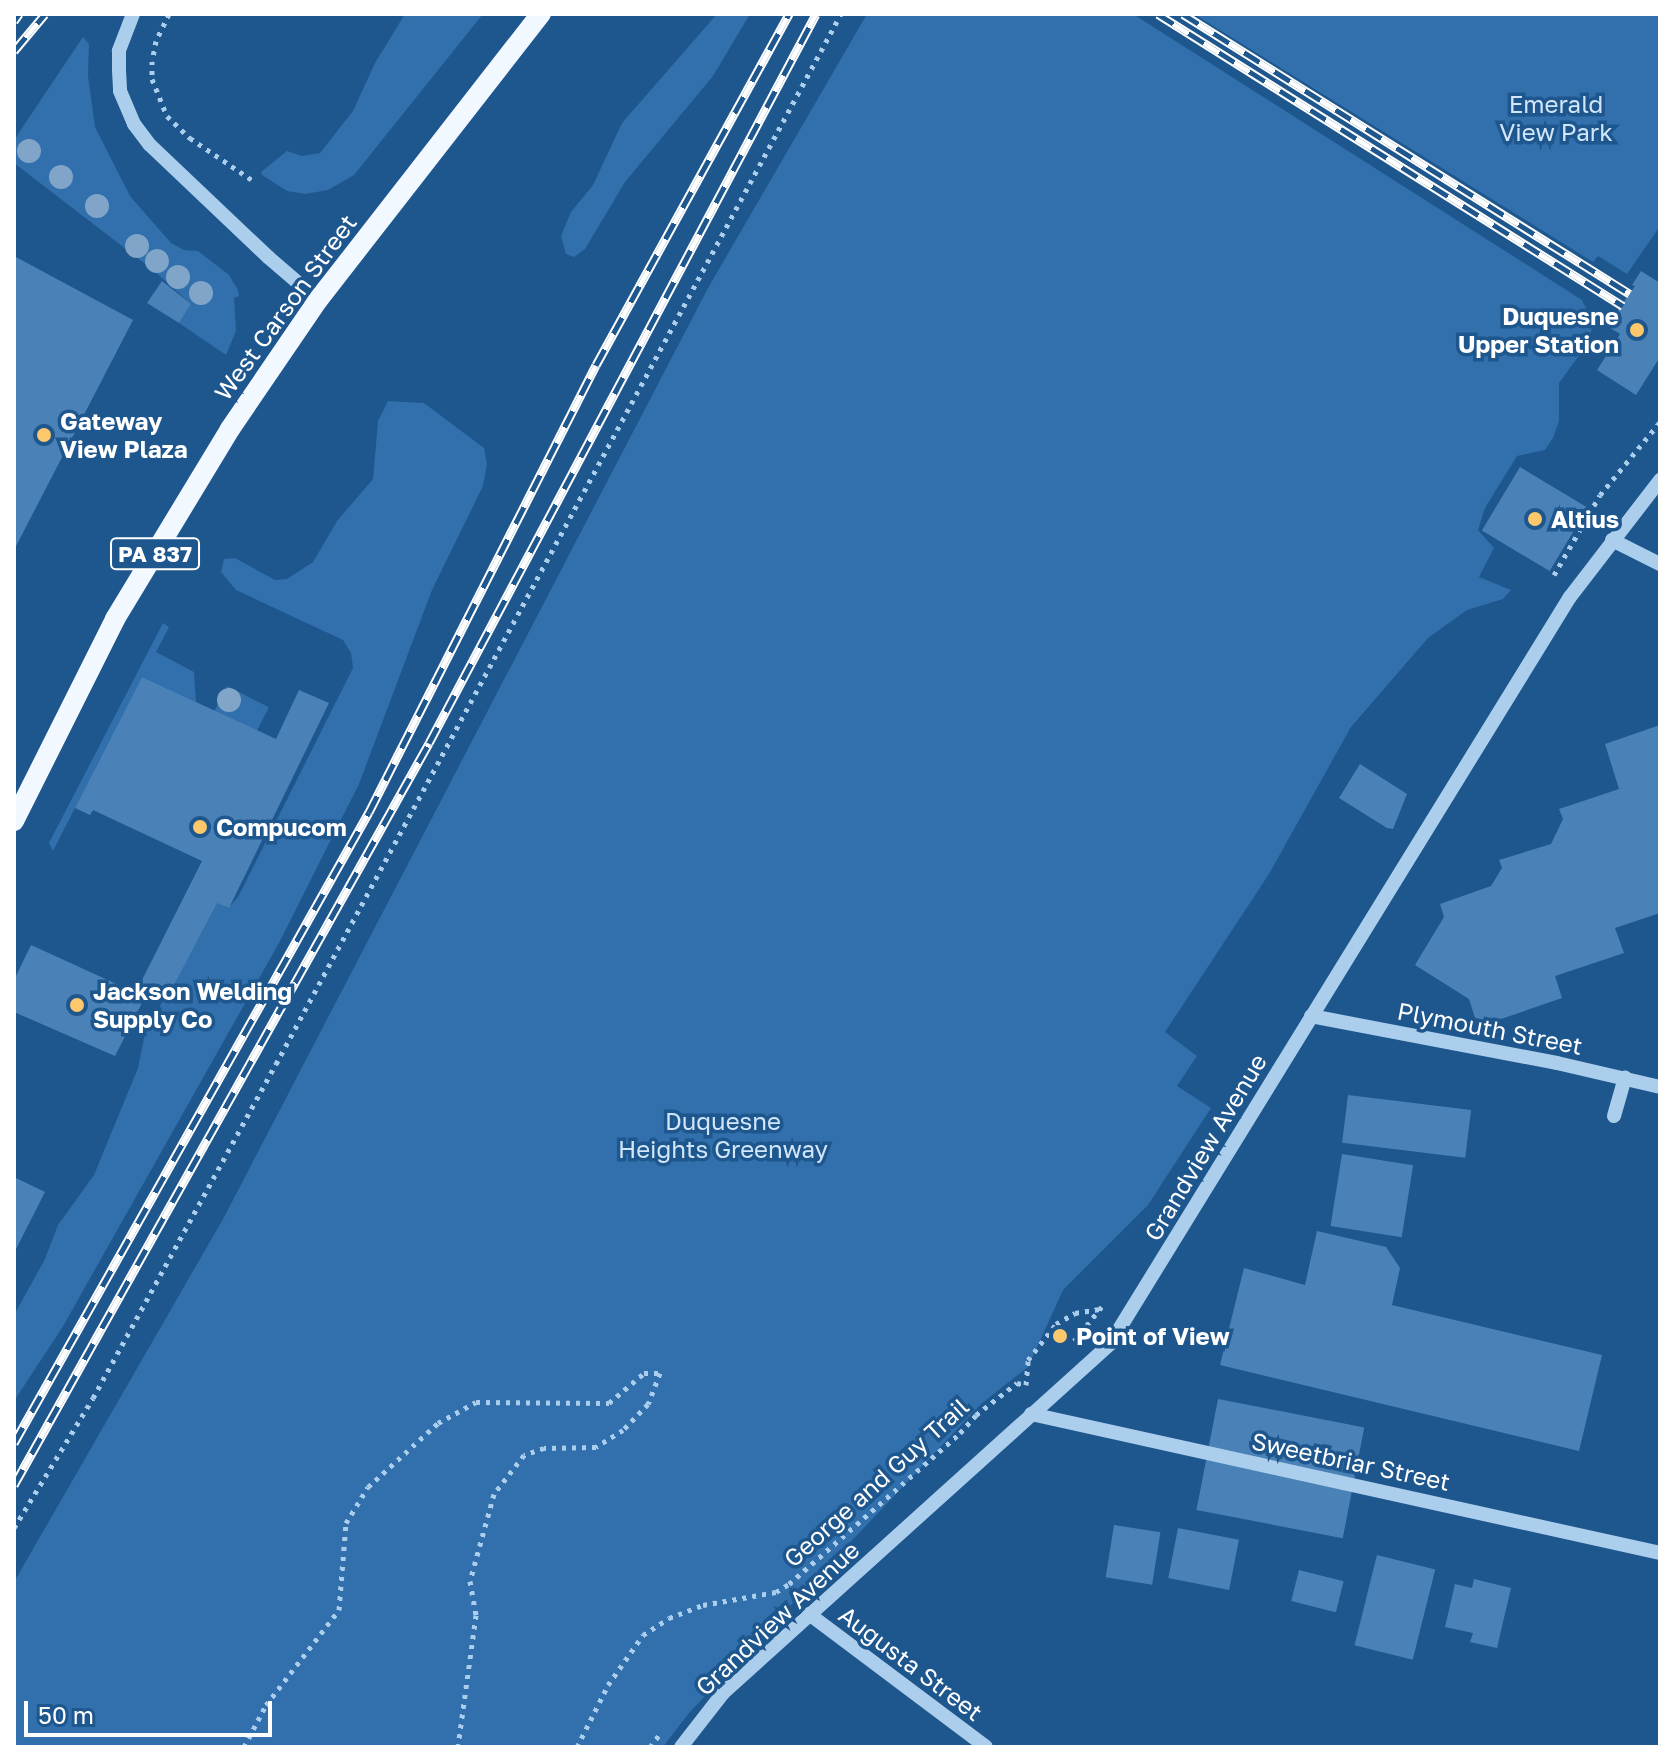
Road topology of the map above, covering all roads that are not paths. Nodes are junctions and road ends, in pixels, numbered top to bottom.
1 (133, 14) edge
2 (541, 14) edge
3 (318, 300) junction
4 (1660, 480) edge
5 (1612, 540) junction
6 (1660, 564) edge
7 (14, 821) edge
8 (1311, 1016) junction
9 (1625, 1078) junction
10 (1660, 1087) edge
11 (1614, 1116) dead end
12 (1031, 1414) junction
13 (1660, 1553) edge
14 (809, 1614) junction
15 (681, 1747) edge
16 (986, 1747) edge

1 - 3 street
2 - 3 main road, West Carson Street / PA 837
3 - 7 main road, West Carson Street / PA 837
4 - 5 street, Grandview Avenue
5 - 6 street
5 - 8 street, Grandview Avenue
8 - 9 street, Plymouth Street
8 - 12 street, Grandview Avenue
9 - 10 street, Plymouth Street
9 - 11 street
12 - 13 street, Sweetbriar Street
12 - 14 street, Grandview Avenue
14 - 15 street, Grandview Avenue
14 - 16 street, Augusta Street

